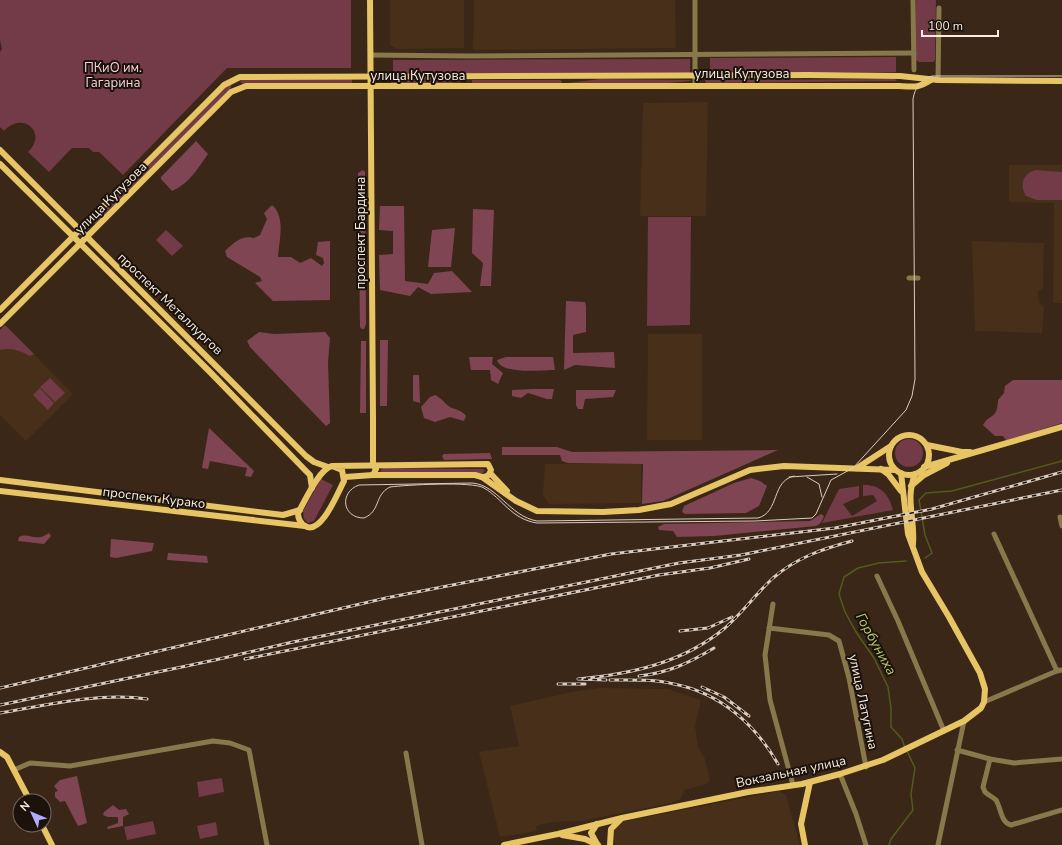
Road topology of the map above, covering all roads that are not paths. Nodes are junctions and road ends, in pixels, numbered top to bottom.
1 (370, 0) edge
2 (695, 0) edge
3 (914, 0) edge
4 (939, 8) dead end
5 (914, 53) junction
6 (695, 54) junction
7 (371, 55) junction
8 (914, 70) dead end
9 (695, 76) junction
10 (371, 77) junction
11 (935, 80) junction
12 (1062, 81) edge
13 (695, 86) junction
14 (371, 87) junction
15 (0, 150) edge
16 (0, 164) edge
17 (79, 230) junction
18 (73, 237) junction
19 (87, 238) junction
20 (80, 244) junction
21 (908, 278) dead end
22 (918, 278) dead end
23 (0, 310) edge
24 (0, 324) edge
25 (1062, 427) edge
26 (927, 445) junction
27 (891, 446) junction
28 (980, 451) junction
29 (963, 456) junction
30 (373, 465) junction
31 (330, 466) junction
32 (857, 468) junction
33 (880, 468) junction
34 (924, 468) junction
35 (490, 469) junction
36 (898, 471) junction
37 (915, 474) junction
38 (373, 475) junction
39 (345, 477) junction
40 (482, 477) junction
41 (0, 480) edge
42 (910, 487) junction
43 (312, 488) junction
44 (0, 491) edge
45 (901, 491) junction
46 (516, 501) junction
47 (300, 510) junction
48 (1060, 517) dead end
49 (305, 526) junction
50 (1062, 526) edge
51 (994, 534) dead end
52 (913, 547) junction
53 (877, 576) dead end
54 (773, 604) dead end
55 (769, 628) junction
56 (1060, 670) edge
57 (984, 702) junction
58 (964, 721) junction
59 (944, 731) junction
60 (957, 750) junction
61 (0, 752) edge
62 (406, 753) dead end
63 (990, 759) junction
64 (1062, 759) edge
65 (866, 767) junction
66 (14, 770) junction
67 (840, 774) junction
68 (810, 782) junction
69 (794, 785) junction
70 (26, 793) edge
71 (1062, 810) edge
72 (622, 818) junction
73 (598, 824) junction
74 (46, 833) edge
75 (558, 834) junction
76 (52, 845) edge
77 (267, 845) edge
78 (422, 845) edge
79 (504, 845) edge
80 (598, 845) edge
81 (610, 845) edge
82 (805, 845) edge
83 (866, 845) edge
84 (938, 845) edge

1 - 7 main road, проспект Бардина
2 - 6 street
3 - 5 street
4 - 11 street
5 - 6 street
5 - 8 street
6 - 7 street
6 - 9 street
7 - 10 main road, проспект Бардина
9 - 10 main road, улица Кутузова
9 - 11 main road, улица Кутузова
9 - 13 street
10 - 14 main road, проспект Бардина
10 - 17 main road, улица Кутузова
11 - 12 main road, улица Кутузова
11 - 13 main road, улица Кутузова
13 - 14 main road, улица Кутузова
14 - 19 main road, улица Кутузова
14 - 30 main road, проспект Бардина
15 - 17 main road, проспект Металлургов
16 - 18 main road, проспект Металлургов
17 - 18 main road, улица Кутузова
17 - 19 main road, проспект Металлургов
18 - 20 main road, проспект Металлургов
18 - 23 main road, улица Кутузова
19 - 20 main road, улица Кутузова
19 - 31 main road, проспект Металлургов
20 - 24 main road, улица Кутузова
20 - 43 main road, проспект Металлургов
21 - 22 street
25 - 28 main road
26 - 27 main road
26 - 28 main road
26 - 34 main road
27 - 32 main road
27 - 36 main road
28 - 29 main road
29 - 34 main road
29 - 42 main road
30 - 31 main road
30 - 35 main road
30 - 38 main road, проспект Бардина
31 - 39 main road
31 - 43 main road
32 - 33 main road
32 - 46 main road
33 - 36 main road
33 - 45 main road
34 - 37 main road
35 - 40 main road
35 - 46 main road
36 - 37 main road
36 - 45 main road
37 - 42 main road
38 - 39 main road
38 - 40 main road
39 - 49 main road
40 - 46 main road
41 - 47 main road, проспект Курако
42 - 52 main road
43 - 47 main road
44 - 49 main road, проспект Курако
45 - 52 main road
47 - 49 main road
48 - 50 street
51 - 56 street
52 - 57 main road
53 - 59 street
54 - 55 street
55 - 65 street, улица Латугина
55 - 69 street
56 - 57 street, Вокзальная улица
57 - 58 main road, Вокзальная улица
58 - 59 main road, Вокзальная улица
58 - 60 street
59 - 65 main road, Вокзальная улица
60 - 63 street
60 - 84 street
61 - 66 main road
62 - 78 street
63 - 64 street
63 - 71 street
65 - 67 main road, Вокзальная улица
66 - 70 main road
66 - 77 street
67 - 68 main road, Вокзальная улица
67 - 83 street
68 - 69 main road, Вокзальная улица
68 - 82 main road
69 - 72 main road, Вокзальная улица
72 - 73 main road, Вокзальная улица
72 - 81 main road
73 - 75 main road, Вокзальная улица
73 - 80 main road
74 - 76 main road
75 - 79 main road, Вокзальная улица
75 - 80 main road

